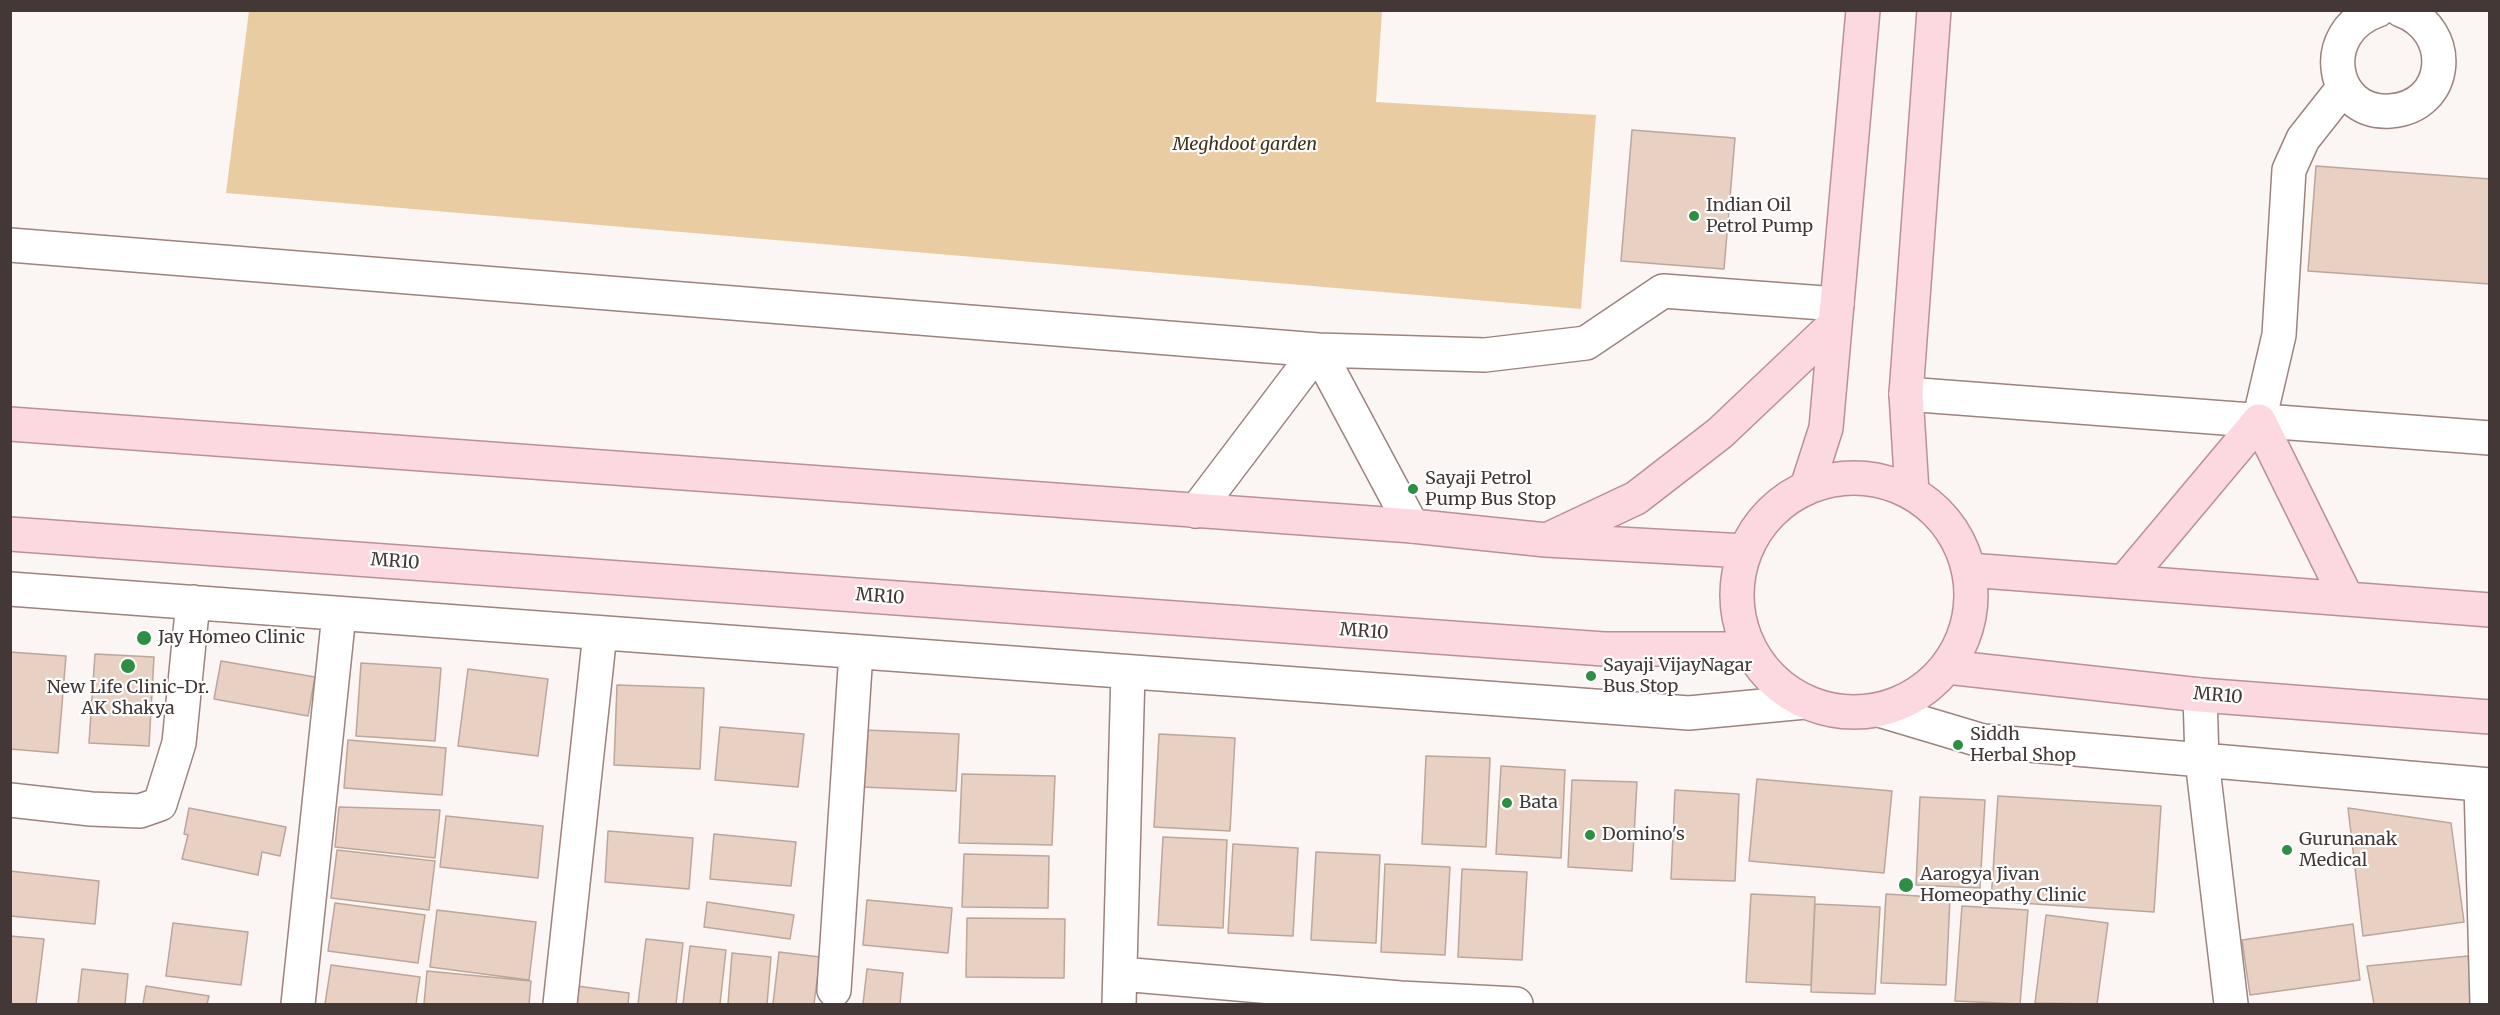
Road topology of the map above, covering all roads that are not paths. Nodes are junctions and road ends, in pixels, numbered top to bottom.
1 (1863, 10) edge
2 (1934, 10) edge
3 (2378, 10) edge
4 (2401, 10) edge
5 (2344, 87) junction
6 (10, 245) edge
7 (1836, 314) junction
8 (1318, 350) junction
9 (1906, 394) junction
10 (2259, 421) junction
11 (10, 424) edge
12 (2490, 438) edge
13 (1807, 487) junction
14 (1912, 492) junction
15 (1197, 511) junction
16 (1412, 526) junction
17 (10, 534) edge
18 (1546, 540) junction
19 (1745, 551) junction
20 (1969, 570) junction
21 (2124, 582) junction
22 (10, 589) edge
23 (2347, 599) junction
24 (193, 602) junction
25 (2490, 610) edge
26 (339, 614) junction
27 (600, 633) junction
28 (1749, 649) junction
29 (856, 652) junction
30 (1947, 667) junction
31 (1128, 672) junction
32 (2200, 694) junction
33 (1805, 702) junction
34 (1879, 710) junction
35 (2490, 717) edge
36 (2202, 760) junction
37 (2485, 785) edge
38 (10, 800) edge
39 (1120, 989) edge
40 (834, 990) dead end
41 (1400, 1001) edge
42 (298, 1005) edge
43 (560, 1005) edge
44 (1515, 1005) edge
45 (2231, 1005) edge
46 (2487, 1005) edge

1 - 7 main road
2 - 9 main road
3 - 5 street
4 - 5 street
5 - 10 street
6 - 8 street
7 - 8 street
7 - 13 main road
7 - 18 main road
8 - 15 street
8 - 16 street
9 - 10 street
9 - 14 main road
10 - 12 street
10 - 21 main road
10 - 23 main road
11 - 15 main road
13 - 14 main road
13 - 19 main road
14 - 20 main road
15 - 16 main road
16 - 18 main road
17 - 28 main road, MR10
18 - 19 main road
19 - 28 main road
20 - 21 main road
20 - 30 main road
21 - 23 main road
22 - 24 street
23 - 25 main road
24 - 26 street
24 - 38 street
26 - 27 street
26 - 42 street
27 - 29 street
27 - 43 street
28 - 33 main road
29 - 31 street
29 - 40 street
30 - 32 main road, MR10
30 - 34 main road
31 - 33 street
31 - 39 street
32 - 35 main road, MR10
32 - 36 street
33 - 34 main road
34 - 36 street
36 - 37 street
36 - 45 street
37 - 46 street
39 - 41 street
41 - 44 street

